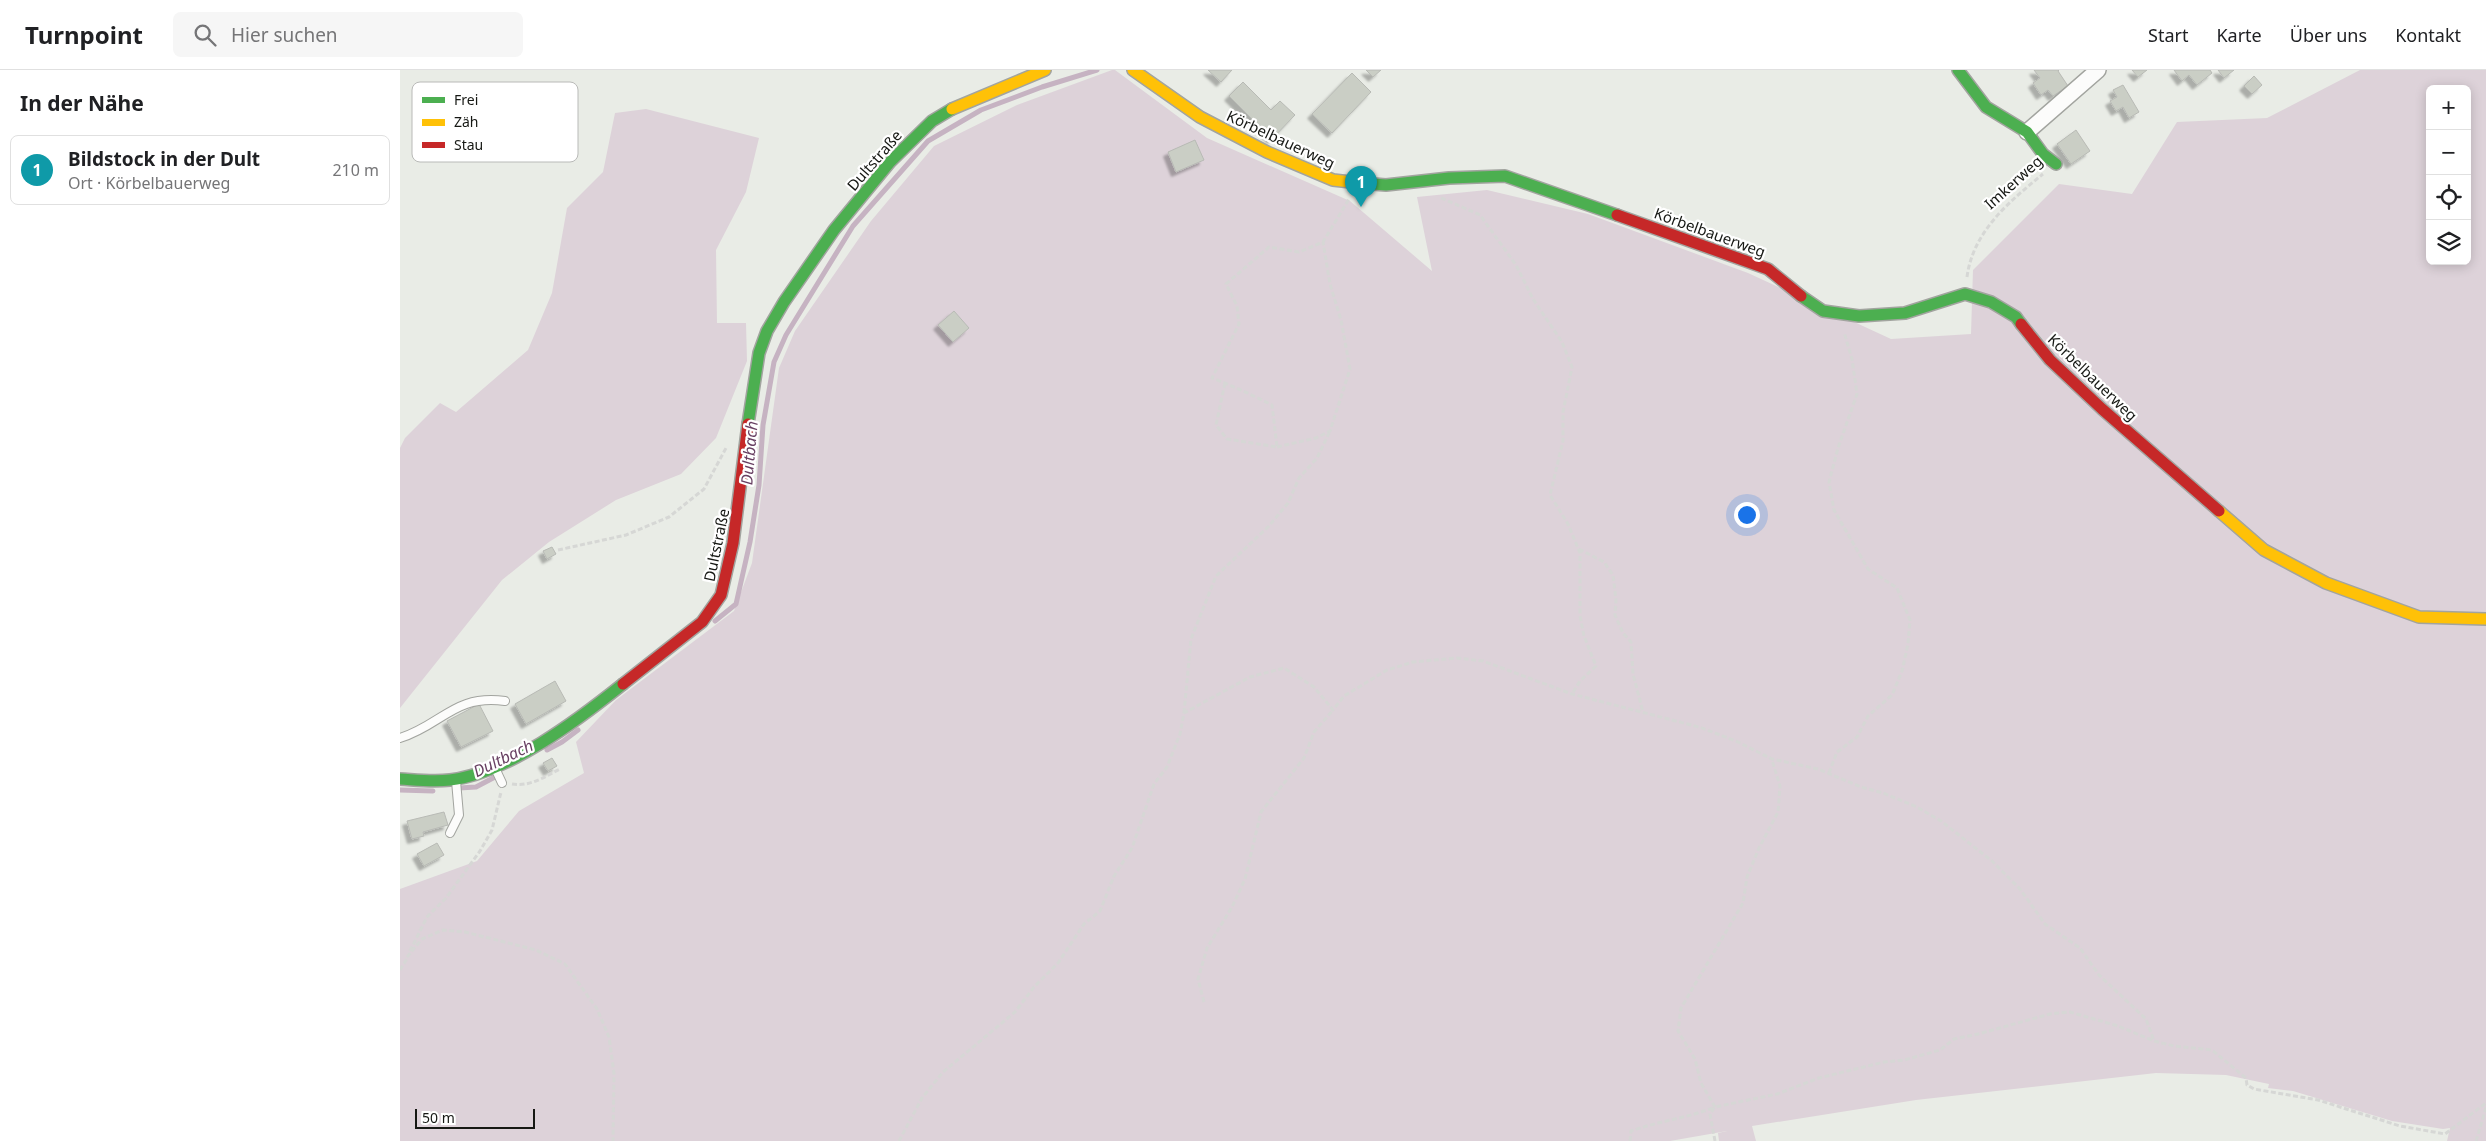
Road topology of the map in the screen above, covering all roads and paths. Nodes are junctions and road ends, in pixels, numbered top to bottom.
1 (1044, 70) edge
2 (1132, 70) edge
3 (1958, 70) edge
4 (2098, 70) edge
5 (2027, 132) junction
6 (2056, 164) joint
7 (1334, 180) junction
8 (1434, 195) dead end
9 (1323, 242) junction
10 (1965, 294) junction
11 (1838, 313) junction
12 (1225, 383) junction
13 (1330, 431) junction
14 (726, 447) dead end
15 (1277, 447) junction
16 (1579, 549) junction
17 (558, 550) dead end
18 (2486, 619) edge
19 (1572, 694) junction
20 (505, 701) dead end
21 (1333, 710) junction
22 (1643, 712) junction
23 (1184, 714) junction
24 (400, 738) edge
25 (1772, 759) junction
26 (560, 769) dead end
27 (496, 770) junction
28 (1829, 773) junction
29 (400, 779) edge
30 (456, 782) junction
31 (502, 783) joint
32 (500, 801) dead end
33 (450, 833) dead end
34 (408, 957) junction
35 (400, 970) edge
36 (1204, 1002) dead end
37 (2154, 1041) junction
38 (2486, 1103) edge
39 (1716, 1107) junction
40 (2486, 1108) edge
41 (613, 1141) edge
42 (899, 1141) edge
43 (1630, 1141) edge
44 (1715, 1141) edge
45 (2476, 1141) edge

1 - 27 street, Dultstraße
2 - 7 street, Körbelbauerweg
3 - 5 street, Imkerweg
4 - 5 street
5 - 6 street, Imkerweg
6 - 10 path, Imkerweg
7 - 9 path
7 - 11 street, Körbelbauerweg
8 - 16 path
9 - 12 path
9 - 13 path
10 - 11 street, Körbelbauerweg
10 - 18 street, Körbelbauerweg
11 - 28 path
12 - 15 path
12 - 15 path
13 - 15 path
13 - 23 path
14 - 17 path
16 - 19 path
16 - 22 path
19 - 21 path
19 - 22 path
20 - 24 lane
21 - 23 path
21 - 36 path
22 - 25 path
23 - 42 path
25 - 28 path
25 - 39 path
26 - 31 path
27 - 30 street, Dultstraße
27 - 31 lane
28 - 37 path
29 - 30 street, Dultstraße
30 - 33 lane
32 - 34 path
34 - 35 path
34 - 41 path
37 - 38 path
37 - 39 path
39 - 43 path
39 - 44 path
40 - 45 path

